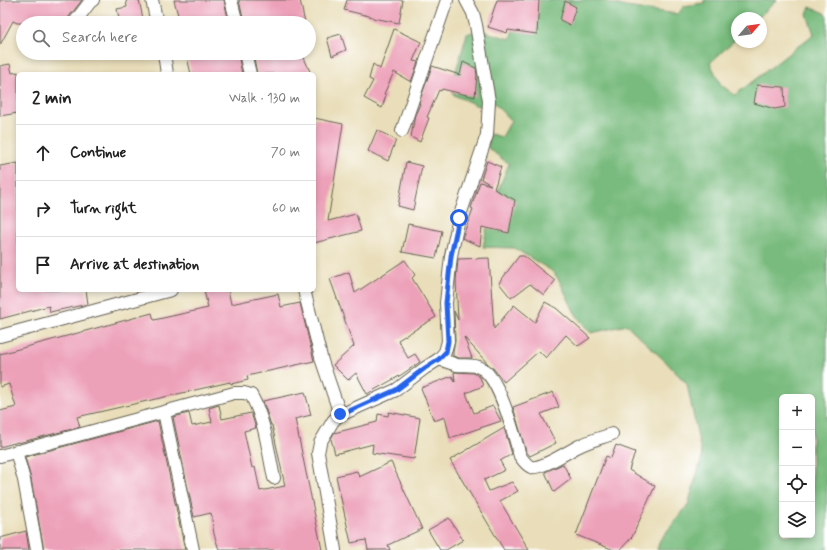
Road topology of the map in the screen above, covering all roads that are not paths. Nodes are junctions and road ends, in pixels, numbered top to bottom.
1 (93, 0) edge
2 (152, 0) edge
3 (231, 0) edge
4 (447, 0) edge
5 (466, 0) edge
6 (79, 16) edge
7 (156, 16) edge
8 (235, 16) edge
9 (165, 60) edge
10 (247, 60) edge
11 (167, 72) edge
12 (250, 72) edge
13 (402, 131) dead end
14 (164, 292) edge
15 (305, 292) edge
16 (0, 336) edge
17 (439, 359) junction
18 (164, 412) junction
19 (340, 414) junction
20 (612, 434) dead end
21 (16, 452) junction
22 (0, 456) edge
23 (274, 478) dead end
24 (37, 550) edge
25 (193, 550) edge
26 (335, 550) edge

1 - 6 street
2 - 7 street
3 - 8 street
4 - 13 street
5 - 17 street
9 - 11 street
10 - 12 street
14 - 16 street
15 - 19 street
17 - 19 street
17 - 20 street
18 - 21 street
18 - 23 street
18 - 25 street
19 - 26 street
21 - 22 street
21 - 24 street

